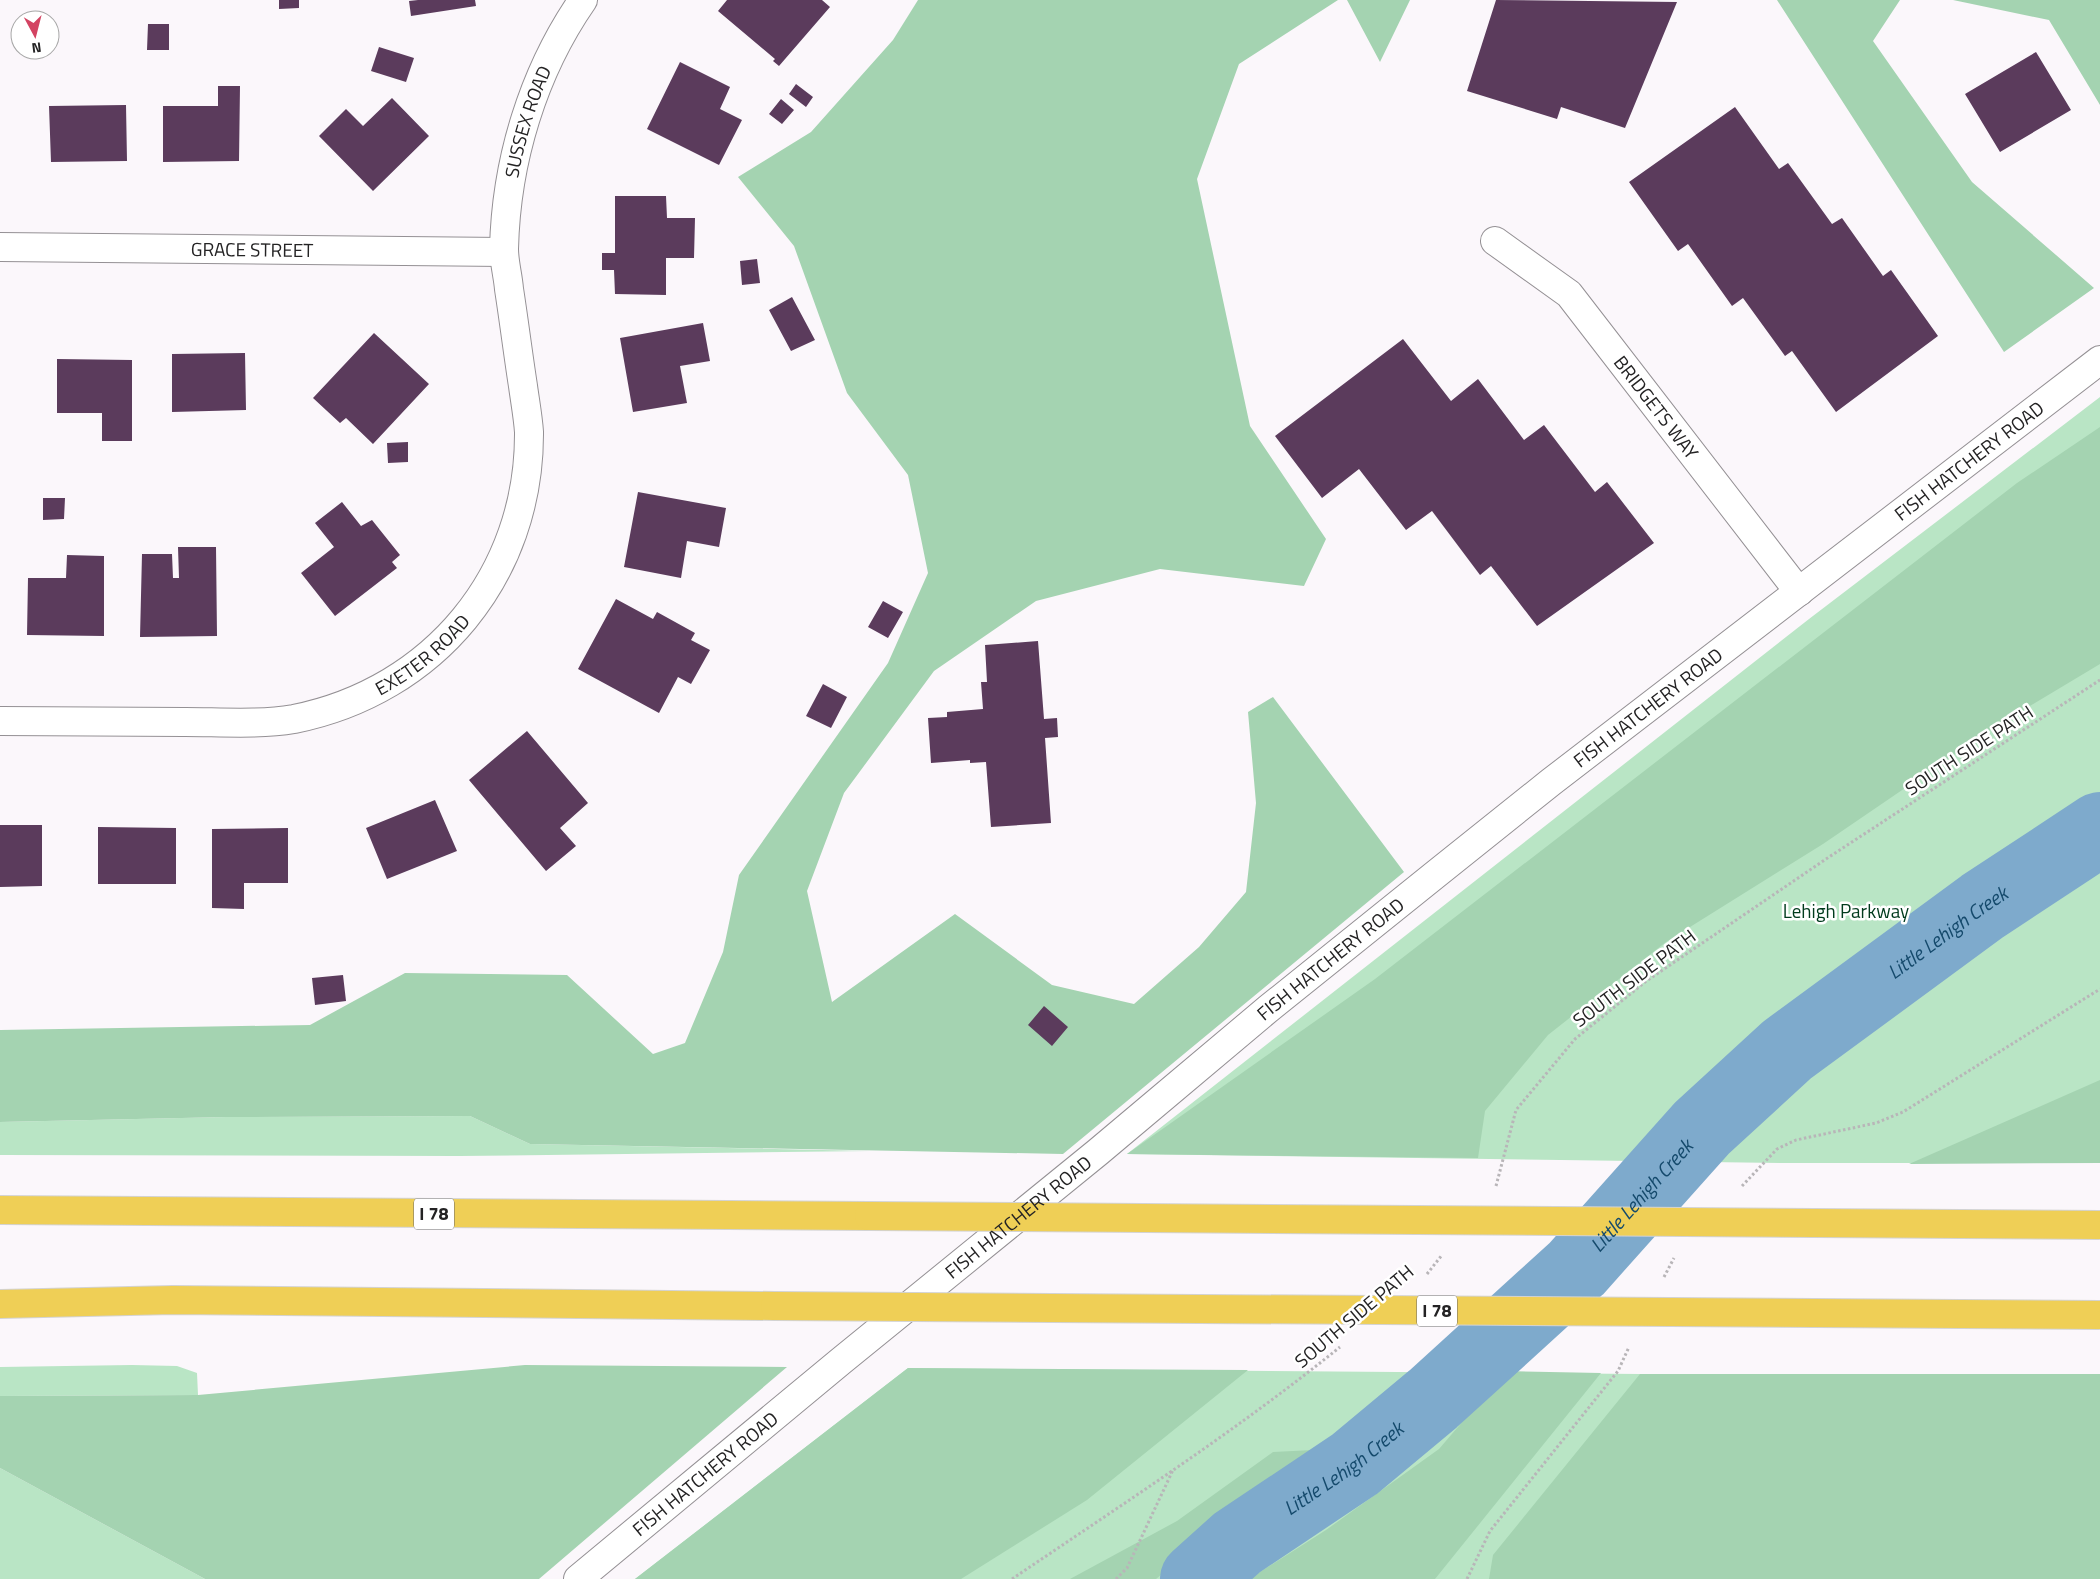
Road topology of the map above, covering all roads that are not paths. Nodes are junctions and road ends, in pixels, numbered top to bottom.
1 (583, 0) edge
2 (1495, 241) dead end
3 (0, 247) edge
4 (504, 252) junction
5 (2100, 360) edge
6 (1799, 592) junction
7 (0, 721) edge
8 (0, 1210) edge
9 (2100, 1225) edge
10 (0, 1304) edge
11 (2100, 1315) edge
12 (578, 1579) edge

1 - 4 street, SUSSEX ROAD
2 - 6 street, BRIDGETS WAY
3 - 4 street, GRACE STREET
4 - 7 street, EXETER ROAD
5 - 6 street, FISH HATCHERY ROAD
6 - 12 street, FISH HATCHERY ROAD
8 - 9 highway, I 78, bridge
10 - 11 highway, I 78, bridge

